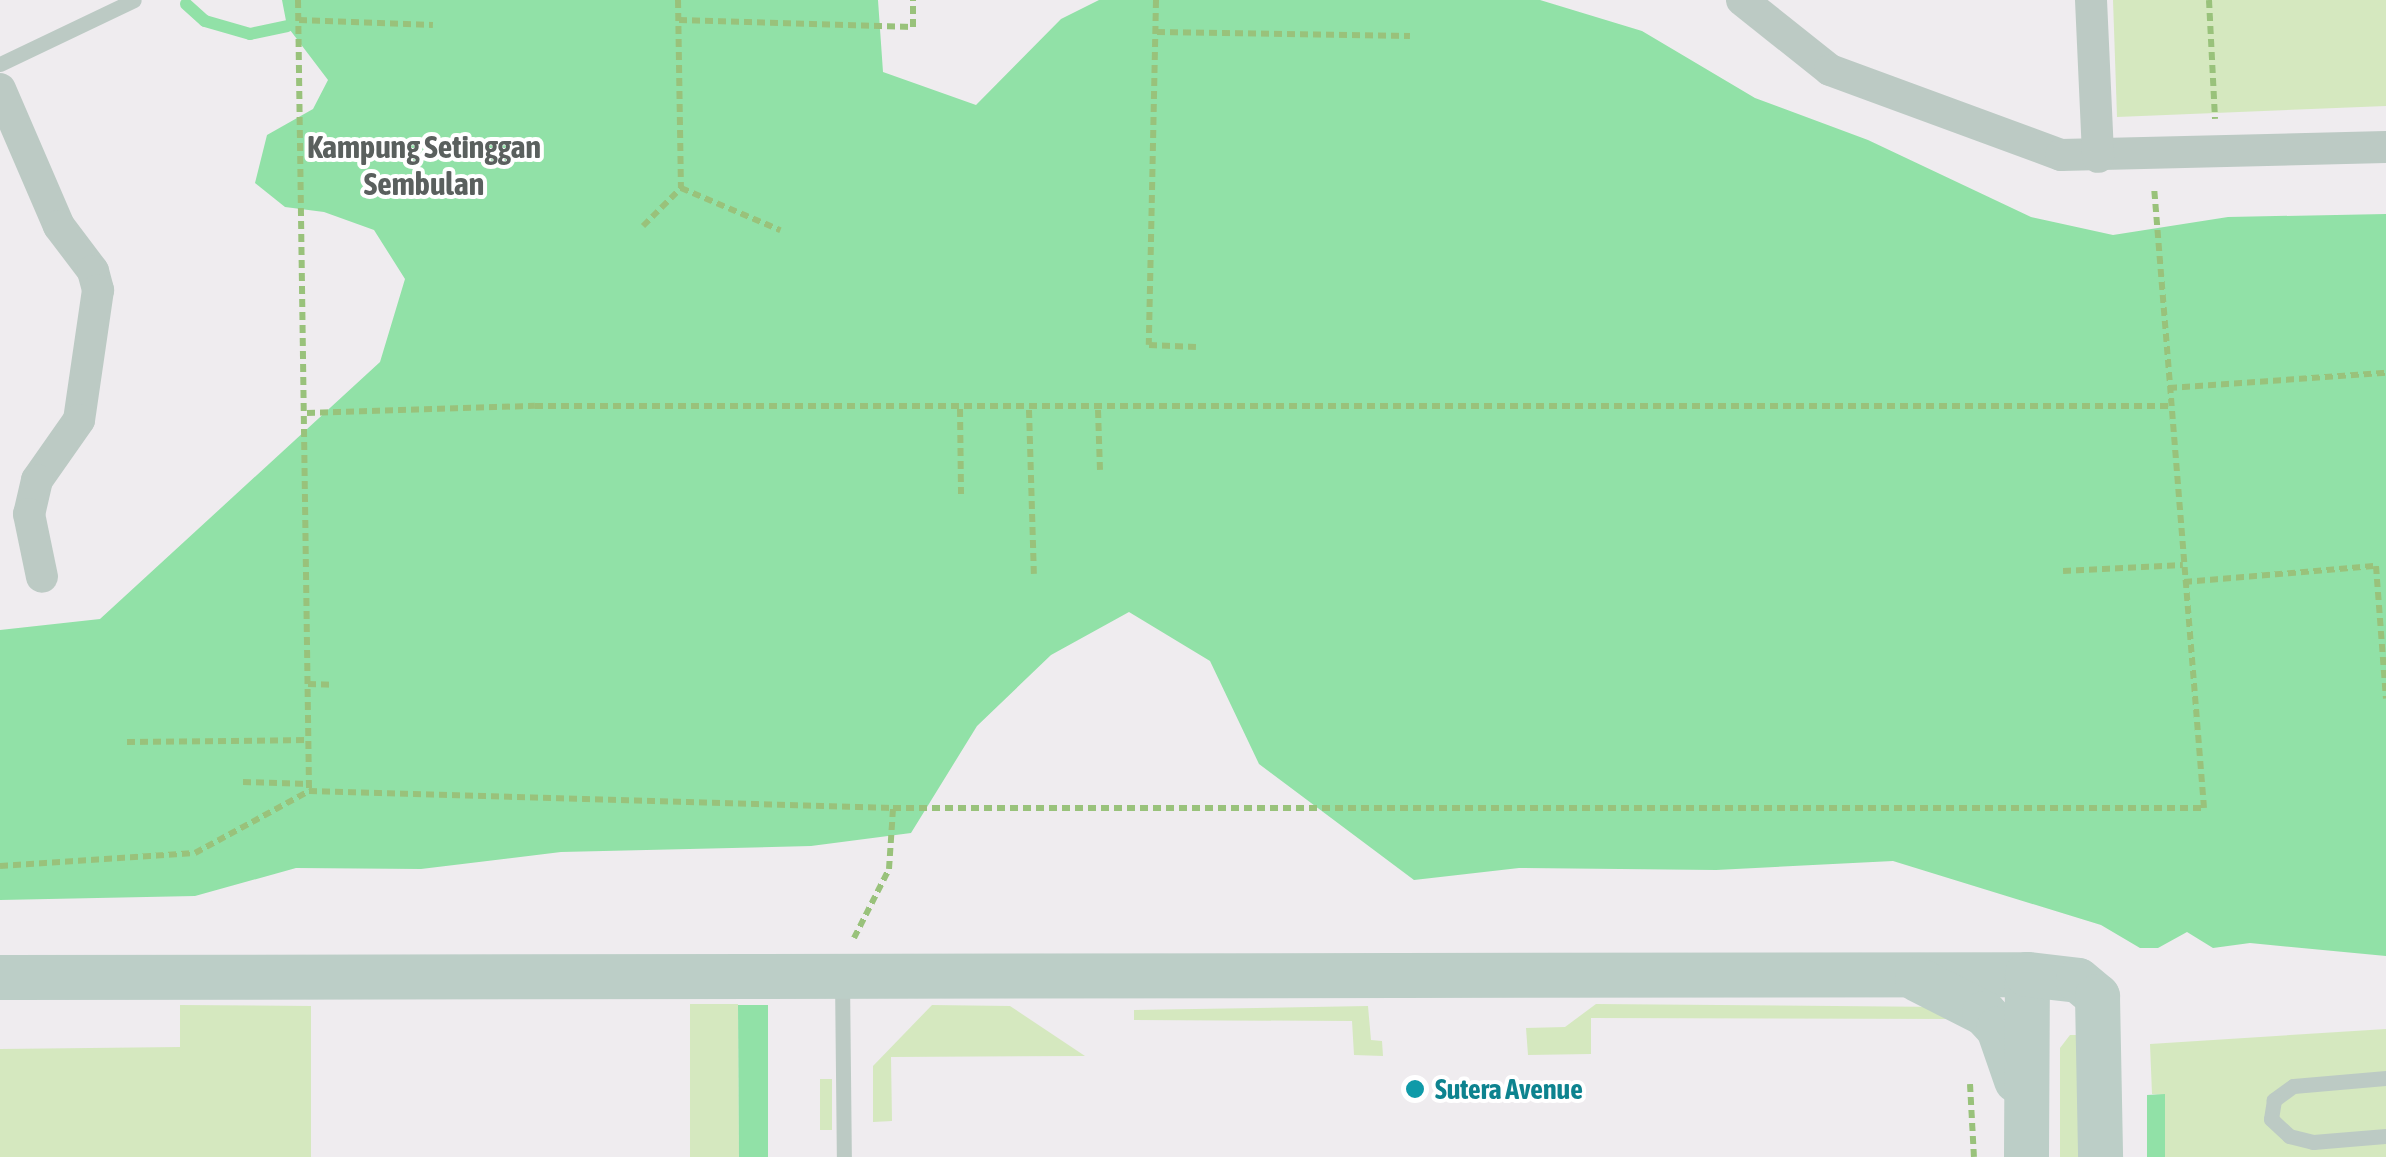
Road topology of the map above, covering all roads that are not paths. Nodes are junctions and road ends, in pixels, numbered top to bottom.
1 (134, 0) edge
2 (1742, 0) edge
3 (2091, 0) edge
4 (0, 64) edge
5 (0, 89) edge
6 (2386, 147) edge
7 (2098, 157) junction
8 (42, 577) dead end
9 (846, 974) junction
10 (2028, 974) junction
11 (0, 977) edge
12 (1912, 977) junction
13 (2386, 1078) edge
14 (2026, 1110) junction
15 (2386, 1136) edge
16 (844, 1157) edge
17 (2026, 1157) edge
18 (2100, 1157) edge

1 - 4 lane
2 - 7 street
3 - 7 street
5 - 8 street
6 - 7 street
9 - 11 street
9 - 12 street
9 - 16 lane
10 - 12 street
10 - 14 street
10 - 18 street
12 - 14 street
13 - 15 lane
14 - 17 street

